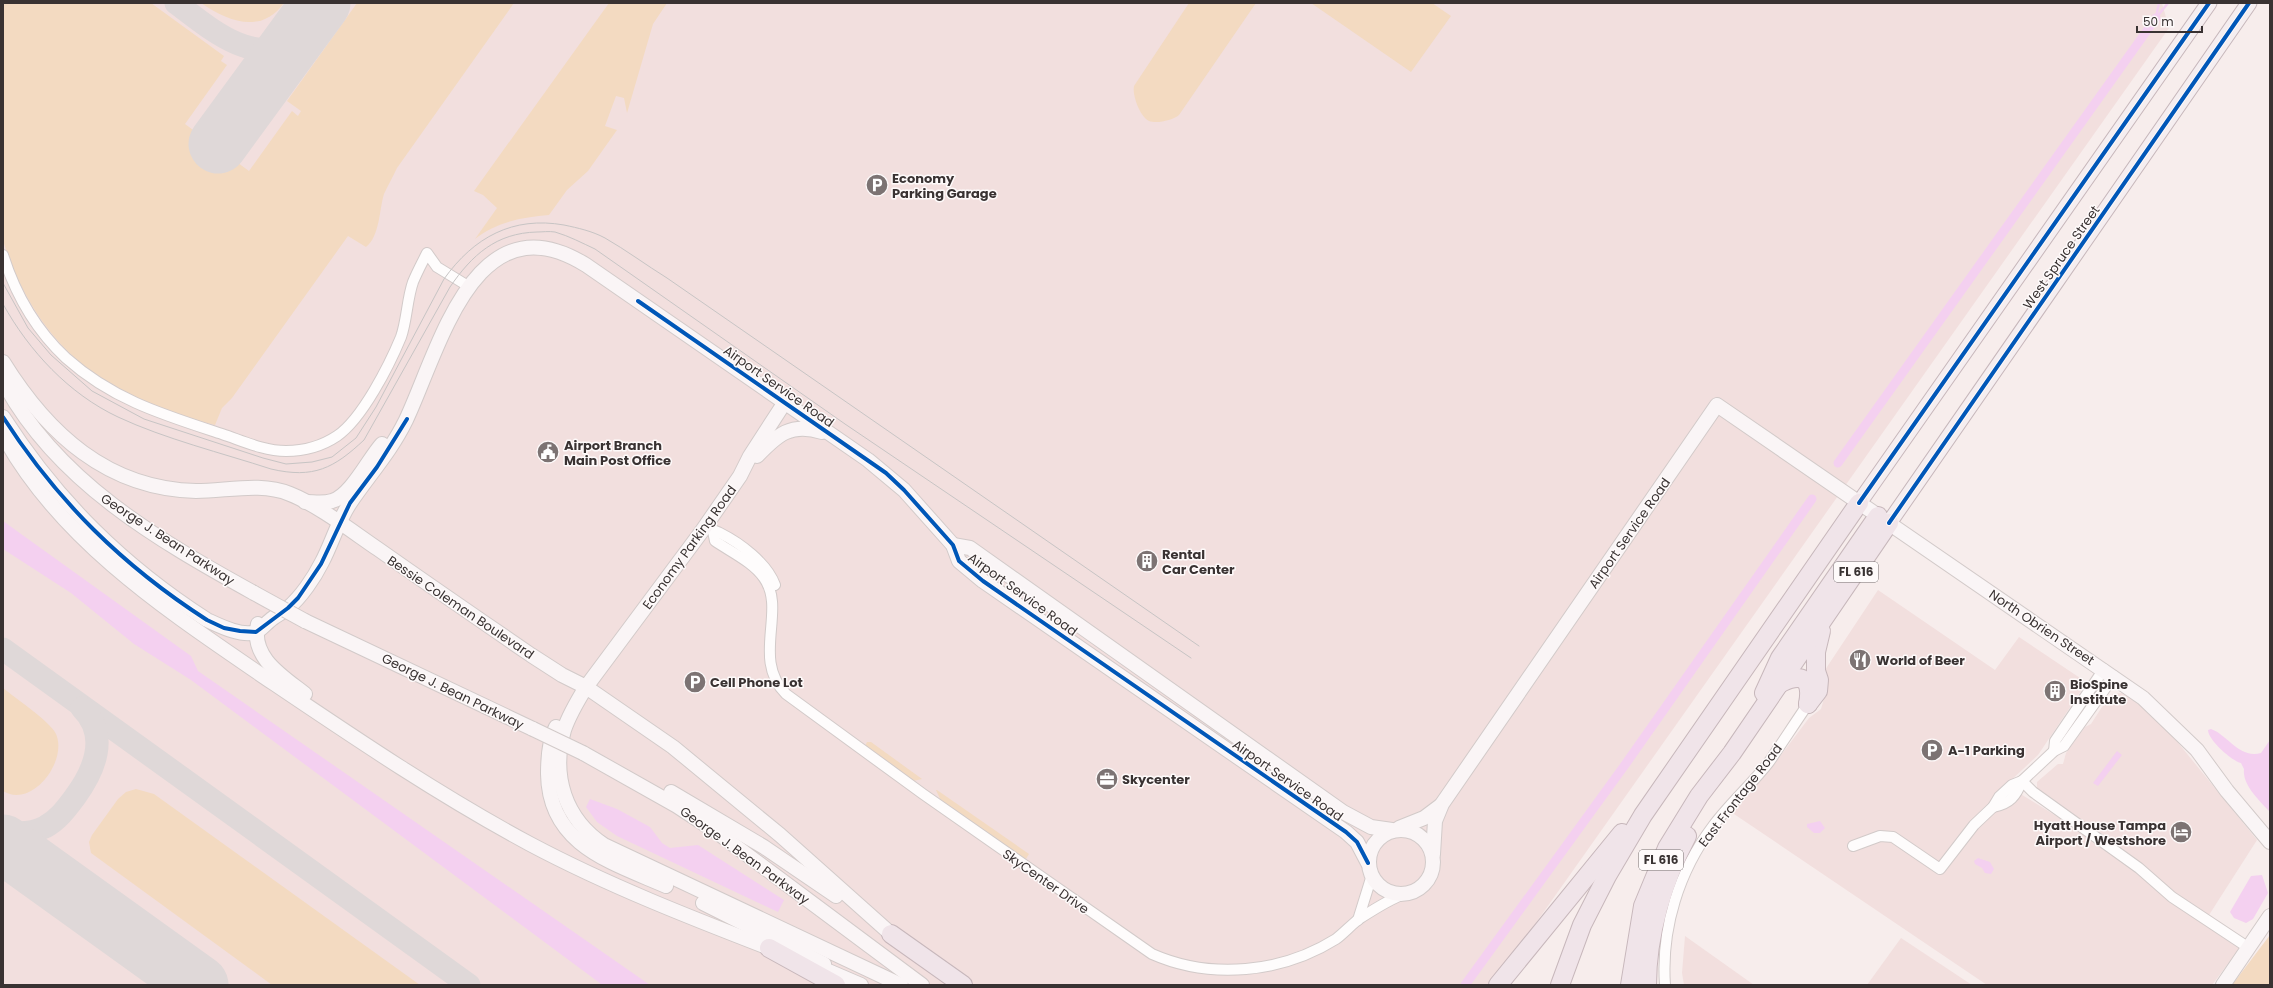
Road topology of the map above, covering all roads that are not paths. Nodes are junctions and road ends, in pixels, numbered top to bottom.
1 (2209, 3) edge
2 (2249, 3) edge
3 (3, 255) edge
4 (468, 286) junction
5 (3, 362) edge
6 (3, 381) edge
7 (785, 402) junction
8 (3, 417) edge
9 (406, 419) junction
10 (3, 435) edge
11 (833, 435) junction
12 (740, 476) junction
13 (304, 502) junction
14 (1859, 503) junction
15 (1884, 519) junction
16 (339, 523) junction
17 (709, 528) junction
18 (953, 545) junction
19 (1824, 620) junction
20 (256, 632) junction
21 (2109, 673) junction
22 (1779, 684) junction
23 (586, 687) junction
24 (1808, 704) junction
25 (1748, 731) junction
26 (583, 752) junction
27 (1732, 753) junction
28 (396, 764) junction
29 (1678, 764) junction
30 (2022, 781) junction
31 (1442, 804) junction
32 (1394, 830) junction
33 (2270, 842) edge
34 (1853, 846) dead end
35 (1433, 854) junction
36 (1370, 869) junction
37 (1404, 894) junction
38 (2270, 916) edge
39 (1358, 920) junction
40 (891, 934) junction
41 (769, 948) junction
42 (2249, 948) junction
43 (836, 985) edge
44 (863, 985) edge
45 (901, 985) edge
46 (922, 985) edge
47 (962, 985) edge
48 (1498, 985) edge
49 (1560, 985) edge
50 (1630, 985) edge
51 (1647, 985) edge
52 (1665, 985) edge
53 (2223, 985) edge

1 - 14 main road, West Spruce Street / FL 616
2 - 15 main road, West Spruce Street / FL 616
3 - 4 street
4 - 7 street, Airport Service Road
4 - 9 street, Airport Service Road
5 - 13 street, Bessie Coleman Boulevard
6 - 26 street, George J. Bean Parkway, bridge
7 - 11 street, Airport Service Road
7 - 12 street, Economy Parking Road
8 - 20 street
9 - 13 street
9 - 16 street, Airport Service Road
10 - 28 street
11 - 12 street
11 - 18 street, Airport Service Road
12 - 17 street, Economy Parking Road
13 - 16 street, Bessie Coleman Boulevard
14 - 15 street, North Obrien Street
14 - 29 highway, FL 616
14 - 31 street, Airport Service Road
15 - 19 highway, FL 616
15 - 21 street, North Obrien Street
15 - 25 highway
16 - 20 street, Airport Service Road
16 - 23 street, Bessie Coleman Boulevard
17 - 23 street, Economy Parking Road
17 - 39 street, SkyCenter Drive
18 - 32 street, Airport Service Road
18 - 36 street, Airport Service Road
19 - 22 highway, FL 616
19 - 24 highway
20 - 28 street
21 - 30 street
21 - 33 street, North Obrien Street
22 - 24 highway
22 - 25 highway, FL 616
23 - 40 street, Bessie Coleman Boulevard
23 - 44 street
23 - 45 street
24 - 52 street, East Frontage Road
25 - 27 highway, FL 616
26 - 40 street
26 - 46 street, George J. Bean Parkway
27 - 50 highway, FL 616
27 - 51 highway
28 - 41 street
29 - 48 highway
29 - 49 highway, FL 616
30 - 34 street
30 - 42 street
31 - 32 street, Airport Service Road
31 - 35 street, Airport Service Road
32 - 35 street
32 - 36 street
35 - 37 street
36 - 37 street
36 - 39 street, SkyCenter Drive
37 - 39 street, SkyCenter Drive
38 - 42 street
40 - 47 highway
41 - 43 highway
41 - 44 street
42 - 53 street

